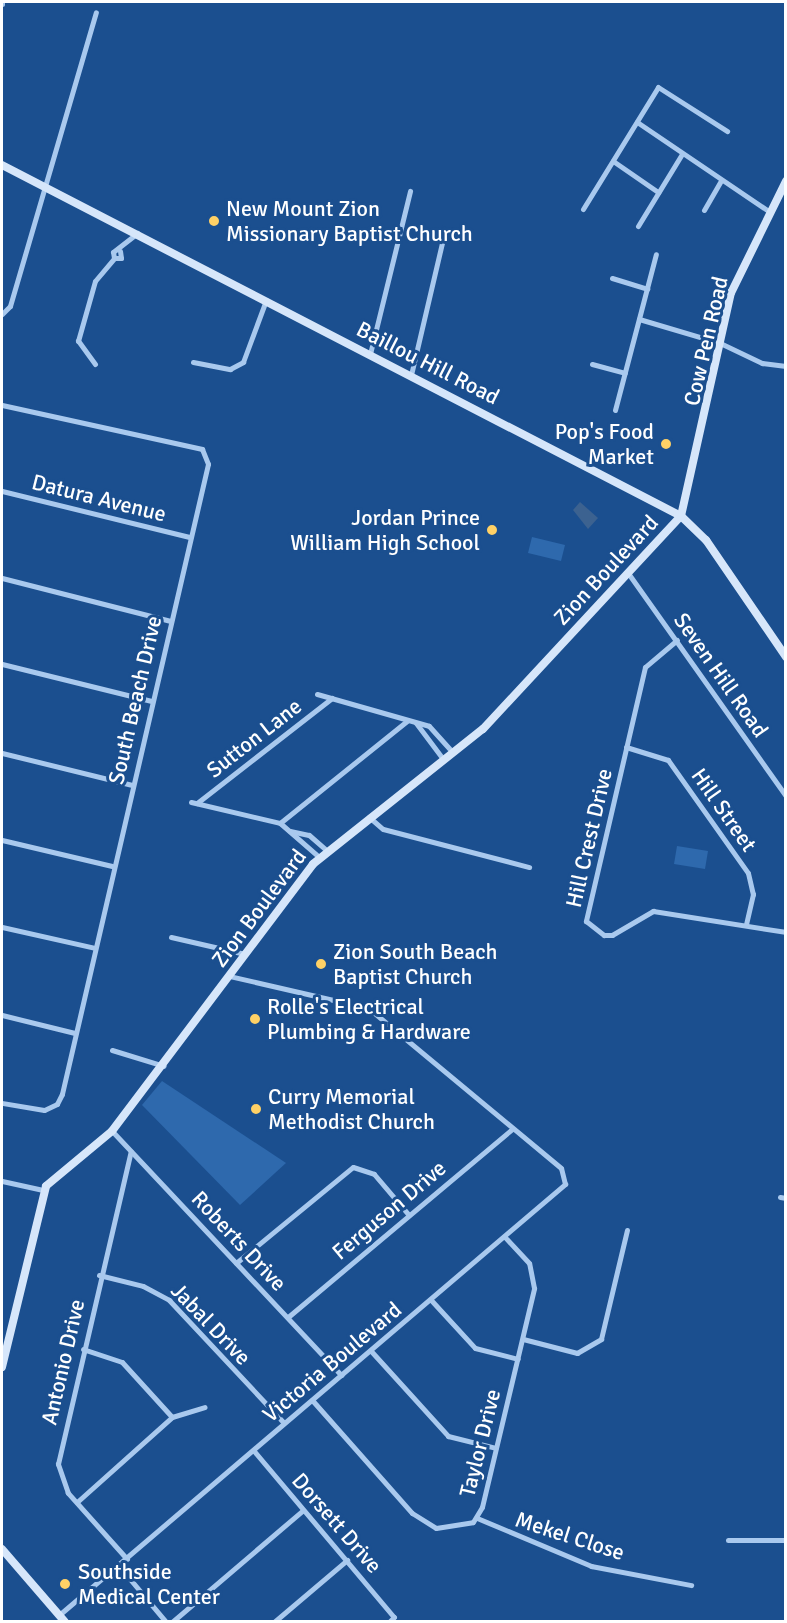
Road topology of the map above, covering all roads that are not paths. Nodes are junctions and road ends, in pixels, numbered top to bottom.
1 (96, 12) dead end
2 (636, 122) junction
3 (727, 131) dead end
4 (682, 154) junction
5 (613, 161) junction
6 (2, 165) edge
7 (721, 180) junction
8 (786, 181) edge
9 (46, 187) junction
10 (410, 191) dead end
11 (658, 192) junction
12 (583, 209) dead end
13 (704, 210) dead end
14 (770, 212) junction
15 (638, 226) dead end
16 (137, 233) junction
17 (442, 243) dead end
18 (657, 254) dead end
19 (612, 278) dead end
20 (647, 289) junction
21 (266, 300) junction
22 (2, 314) edge
23 (639, 319) junction
24 (720, 343) junction
25 (370, 354) junction
26 (193, 362) dead end
27 (95, 364) dead end
28 (592, 364) dead end
29 (786, 366) edge
30 (625, 373) junction
31 (411, 375) junction
32 (2, 405) edge
33 (615, 410) dead end
34 (786, 453) edge
35 (786, 477) edge
36 (2, 491) edge
37 (681, 516) junction
38 (189, 537) junction
39 (628, 573) junction
40 (2, 578) edge
41 (171, 621) junction
42 (677, 640) junction
43 (786, 657) edge
44 (2, 664) edge
45 (317, 694) dead end
46 (332, 698) junction
47 (152, 700) junction
48 (408, 720) junction
49 (415, 722) junction
50 (626, 747) junction
51 (2, 753) edge
52 (453, 753) junction
53 (443, 759) junction
54 (132, 785) junction
55 (786, 796) edge
56 (368, 816) junction
57 (280, 823) junction
58 (289, 831) junction
59 (2, 840) edge
60 (326, 850) junction
61 (319, 857) junction
62 (112, 866) junction
63 (529, 867) dead end
64 (746, 924) junction
65 (2, 927) edge
66 (786, 932) edge
67 (171, 937) dead end
68 (95, 948) junction
69 (245, 954) junction
70 (230, 976) junction
71 (2, 1015) edge
72 (75, 1033) junction
73 (112, 1050) dead end
74 (164, 1066) junction
75 (2, 1103) edge
76 (512, 1129) junction
77 (112, 1131) junction
78 (131, 1151) junction
79 (2, 1181) edge
80 (43, 1190) junction
81 (408, 1214) junction
82 (627, 1230) dead end
83 (505, 1237) junction
84 (236, 1263) junction
85 (99, 1275) junction
86 (431, 1300) junction
87 (288, 1317) junction
88 (523, 1339) junction
89 (83, 1349) junction
90 (371, 1351) junction
91 (518, 1359) junction
92 (2, 1367) edge
93 (341, 1375) junction
94 (312, 1400) junction
95 (205, 1407) dead end
96 (172, 1417) junction
97 (284, 1423) junction
98 (496, 1448) junction
99 (254, 1451) junction
100 (77, 1502) junction
101 (303, 1510) junction
102 (477, 1518) junction
103 (728, 1540) dead end
104 (786, 1540) edge
105 (2, 1549) edge
106 (127, 1559) junction
107 (347, 1560) junction
108 (119, 1566) junction
109 (691, 1585) dead end
110 (62, 1618) edge
111 (731, 1621) edge
112 (166, 1622) edge
113 (172, 1622) edge
114 (274, 1622) edge
115 (389, 1622) edge
116 (723, 1622) edge

1 - 9 street
2 - 3 street
2 - 4 street
2 - 5 street
4 - 7 street
4 - 11 street
5 - 11 street
5 - 12 street
6 - 9 main road, Baillou Hill Road
7 - 13 street
7 - 14 street
8 - 14 main road, Cow Pen Road
9 - 16 main road, Baillou Hill Road
9 - 22 street
10 - 25 street
11 - 15 street
14 - 24 main road, Cow Pen Road
16 - 21 main road, Baillou Hill Road
16 - 27 street
17 - 31 street
18 - 20 street
19 - 20 street
20 - 23 street
21 - 25 main road, Baillou Hill Road
21 - 26 street
23 - 24 street
23 - 30 street
24 - 29 street
24 - 37 main road, Cow Pen Road
25 - 31 main road, Baillou Hill Road
28 - 30 street
30 - 33 street
31 - 37 main road, Baillou Hill Road
32 - 38 street, South Beach Drive
34 - 35 street
36 - 38 street, Datura Avenue
37 - 39 main road, Zion Boulevard
37 - 43 main road, Baillou Hill Road
38 - 41 street, South Beach Drive
39 - 42 street, Seven Hill Road
39 - 52 main road, Zion Boulevard
40 - 41 street
41 - 47 street, South Beach Drive
42 - 50 street, Hill Crest Drive
42 - 55 street, Seven Hill Road
44 - 47 street
45 - 46 street, Sutton Lane
46 - 48 street, Sutton Lane
46 - 57 street, Sutton Lane
47 - 54 street, South Beach Drive
48 - 49 street, Sutton Lane
48 - 57 street
49 - 52 street, Sutton Lane
49 - 53 street
50 - 64 street, Hill Street
50 - 64 street, Hill Crest Drive
51 - 54 street
52 - 53 main road, Zion Boulevard
53 - 56 main road, Zion Boulevard
54 - 62 street, South Beach Drive
56 - 60 main road, Zion Boulevard
56 - 63 street
57 - 58 street
58 - 60 street
58 - 61 street
59 - 62 street
60 - 61 main road, Zion Boulevard
61 - 69 main road, Zion Boulevard
62 - 68 street, South Beach Drive
64 - 66 street, Hill Crest Drive
65 - 68 street
67 - 69 street
68 - 72 street, South Beach Drive
69 - 70 main road, Zion Boulevard
70 - 74 main road, Zion Boulevard
70 - 76 street
71 - 72 street
72 - 75 street, South Beach Drive
73 - 74 street
74 - 77 main road, Zion Boulevard
76 - 81 street, Ferguson Drive
76 - 83 street, Victoria Boulevard
77 - 78 street, Roberts Drive
77 - 80 main road, Zion Boulevard
78 - 84 street, Roberts Drive
78 - 85 street, Antonio Drive
79 - 80 street
80 - 92 main road
81 - 84 street
81 - 87 street, Ferguson Drive
82 - 88 street
83 - 86 street, Victoria Boulevard
83 - 88 street, Taylor Drive
84 - 87 street, Roberts Drive
85 - 89 street, Antonio Drive
85 - 97 street, Jabal Drive
86 - 90 street, Victoria Boulevard
86 - 91 street
87 - 93 street, Roberts Drive
88 - 91 street, Taylor Drive
89 - 96 street
89 - 100 street, Antonio Drive
90 - 93 street, Victoria Boulevard
90 - 98 street
91 - 98 street, Taylor Drive
93 - 94 street, Victoria Boulevard
94 - 97 street, Victoria Boulevard
94 - 102 street, Taylor Drive
95 - 96 street
96 - 100 street
97 - 99 street, Victoria Boulevard
98 - 102 street, Taylor Drive
99 - 101 street, Dorsett Drive
99 - 106 street, Victoria Boulevard
100 - 106 street, Antonio Drive
101 - 107 street, Dorsett Drive
101 - 113 street
102 - 109 street, Mekel Close
103 - 104 street
105 - 110 main road
106 - 108 street, Victoria Boulevard
107 - 114 street
107 - 115 street, Dorsett Drive
108 - 110 street, Victoria Boulevard
108 - 112 street
111 - 116 street

